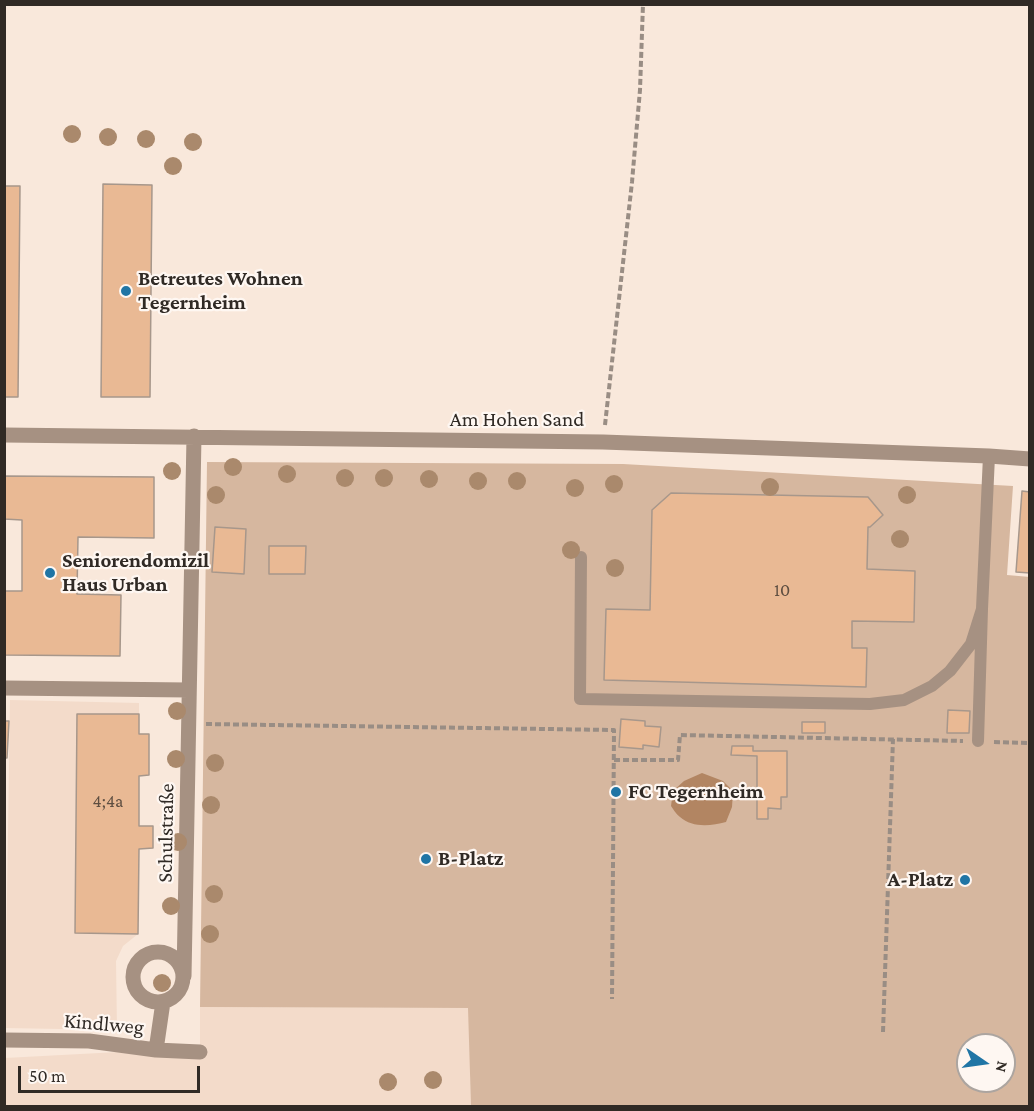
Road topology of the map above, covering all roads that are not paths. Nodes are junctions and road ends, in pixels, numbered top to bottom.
1 (4, 435) edge
2 (194, 436) junction
3 (989, 456) junction
4 (1029, 459) edge
5 (581, 557) dead end
6 (982, 609) junction
7 (4, 688) edge
8 (189, 690) junction
9 (978, 741) road end
10 (184, 976) junction
11 (163, 1002) junction
12 (4, 1040) edge
13 (156, 1050) junction
14 (200, 1052) dead end

1 - 2 street, Am Hohen Sand
2 - 3 street, Am Hohen Sand
2 - 8 street, Schulstraße
3 - 4 street, Am Hohen Sand
3 - 6 lane
5 - 6 lane
6 - 9 lane
7 - 8 street
8 - 10 street, Schulstraße
10 - 11 street
10 - 11 street
11 - 13 street
12 - 13 street, Kindlweg
13 - 14 street, Kindlweg

